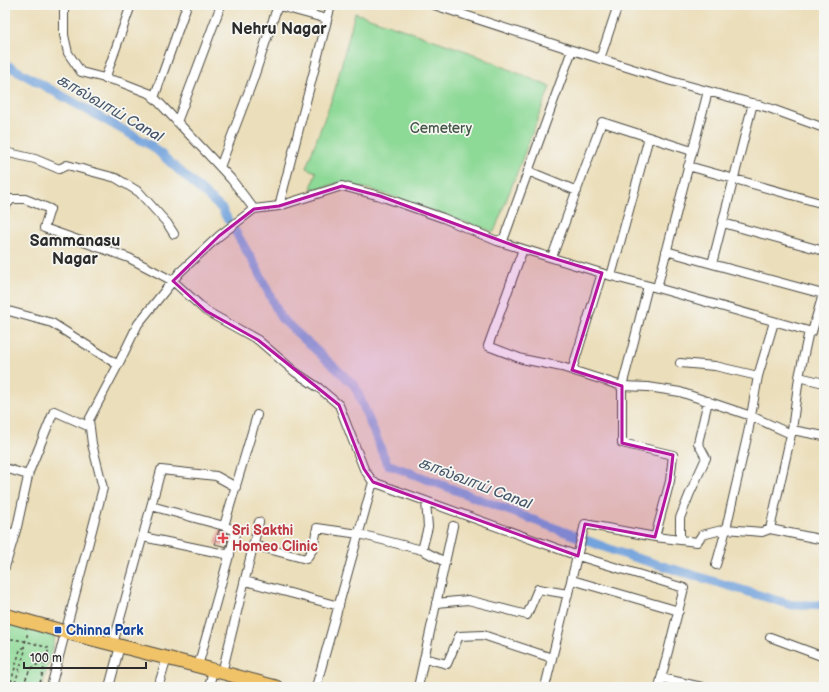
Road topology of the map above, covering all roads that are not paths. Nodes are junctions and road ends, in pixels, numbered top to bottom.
1 (65, 5) edge
2 (131, 5) edge
3 (187, 5) edge
4 (221, 5) edge
5 (277, 5) edge
6 (331, 5) edge
7 (434, 5) edge
8 (618, 5) edge
9 (327, 19) junction
10 (572, 50) junction
11 (600, 59) junction
12 (105, 78) junction
13 (708, 91) junction
14 (154, 98) junction
15 (753, 103) junction
16 (177, 122) junction
17 (824, 128) edge
18 (649, 137) junction
19 (692, 151) junction
20 (5, 152) edge
21 (688, 166) junction
22 (220, 167) junction
23 (528, 171) junction
24 (734, 179) junction
25 (577, 191) junction
26 (824, 204) edge
27 (5, 206) edge
28 (279, 206) junction
29 (254, 209) junction
30 (722, 223) junction
31 (174, 234) dead end
32 (497, 241) junction
33 (523, 249) junction
34 (666, 251) junction
35 (824, 251) edge
36 (552, 257) junction
37 (712, 264) junction
38 (602, 273) junction
39 (611, 276) junction
40 (173, 281) junction
41 (648, 286) junction
42 (657, 288) junction
43 (823, 290) edge
44 (5, 310) edge
45 (821, 314) edge
46 (774, 322) junction
47 (809, 331) junction
48 (680, 363) dead end
49 (118, 365) junction
50 (572, 370) junction
51 (758, 376) junction
52 (799, 377) junction
53 (824, 383) edge
54 (622, 386) junction
55 (708, 401) junction
56 (257, 414) dead end
57 (751, 416) junction
58 (90, 427) junction
59 (791, 432) junction
60 (824, 436) edge
61 (5, 468) edge
62 (28, 475) junction
63 (373, 482) junction
64 (236, 487) junction
65 (426, 500) junction
66 (151, 506) junction
67 (259, 522) dead end
68 (224, 526) junction
69 (453, 526) dead end
70 (726, 529) junction
71 (770, 529) junction
72 (5, 531) edge
73 (15, 534) junction
74 (359, 534) junction
75 (143, 536) junction
76 (655, 537) junction
77 (680, 540) junction
78 (824, 540) edge
79 (253, 544) junction
80 (422, 550) junction
81 (578, 553) junction
82 (230, 555) junction
83 (445, 562) junction
84 (716, 565) dead end
85 (5, 567) edge
86 (572, 580) junction
87 (245, 581) junction
88 (568, 594) junction
89 (436, 603) junction
90 (339, 606) junction
91 (679, 611) junction
92 (5, 615) edge
93 (65, 632) junction
94 (770, 637) dead end
95 (116, 645) junction
96 (824, 657) edge
97 (166, 658) junction
98 (424, 658) junction
99 (552, 658) junction
100 (198, 666) junction
101 (218, 671) junction
102 (661, 678) junction
103 (268, 686) edge
104 (51, 687) edge
105 (109, 687) edge
106 (158, 687) edge
107 (209, 687) edge
108 (316, 687) edge
109 (418, 687) edge
110 (545, 687) edge
111 (659, 687) edge
112 (702, 687) edge

1 - 12 street
2 - 12 street
3 - 14 street
4 - 16 street
5 - 9 street
5 - 22 street
6 - 9 street
7 - 10 street
8 - 11 street
9 - 28 street
10 - 11 street
10 - 23 street
11 - 13 street
12 - 14 street
13 - 15 street
13 - 19 street
14 - 16 street
15 - 17 street
15 - 24 street
16 - 22 street
18 - 19 street
18 - 25 street
18 - 39 street
19 - 21 street
20 - 31 street
21 - 24 street
21 - 34 street
22 - 29 street
23 - 25 street
23 - 32 street
24 - 26 street
24 - 30 street
25 - 36 street
27 - 40 street
28 - 29 street
28 - 32 street
29 - 40 street
30 - 35 street
30 - 37 street
32 - 33 street
33 - 36 street
33 - 50 street
34 - 37 street
34 - 42 street
36 - 38 street
37 - 43 street
38 - 39 street
38 - 50 street
39 - 41 street
40 - 49 street
40 - 63 street
41 - 42 street
41 - 54 street
42 - 46 street
43 - 45 street
44 - 49 street
45 - 47 street
46 - 47 street
46 - 51 street
47 - 52 street
48 - 51 street
49 - 58 street
50 - 54 street
51 - 57 street
52 - 53 street
52 - 59 street
54 - 55 street
54 - 76 street
55 - 57 street
55 - 77 street
56 - 64 street
57 - 59 street
57 - 70 street
58 - 62 street
58 - 93 street
59 - 60 street
59 - 71 street
61 - 62 street
62 - 73 street
63 - 65 street
63 - 74 street
64 - 66 street
64 - 68 street
65 - 80 street
65 - 81 street
66 - 68 street
66 - 75 street
67 - 79 street
68 - 82 street
69 - 83 street
70 - 71 street
70 - 77 street
70 - 84 street
71 - 78 street
72 - 73 street
73 - 85 street
74 - 79 street
74 - 80 street
74 - 90 street
75 - 82 street
75 - 95 street
76 - 77 street
76 - 81 street
79 - 87 street
80 - 83 street
81 - 86 street
81 - 91 street
82 - 100 street
83 - 89 street
86 - 88 street
86 - 91 street
87 - 90 street
87 - 101 street
88 - 89 street
88 - 99 street
89 - 98 street
90 - 108 street
91 - 102 street
92 - 93 main road
93 - 95 main road
93 - 104 street
94 - 96 street
95 - 97 main road
95 - 105 street
97 - 100 main road
97 - 106 street
98 - 99 street
98 - 109 street
99 - 110 street
100 - 101 main road
101 - 103 main road
101 - 107 street
102 - 111 street
102 - 112 street

